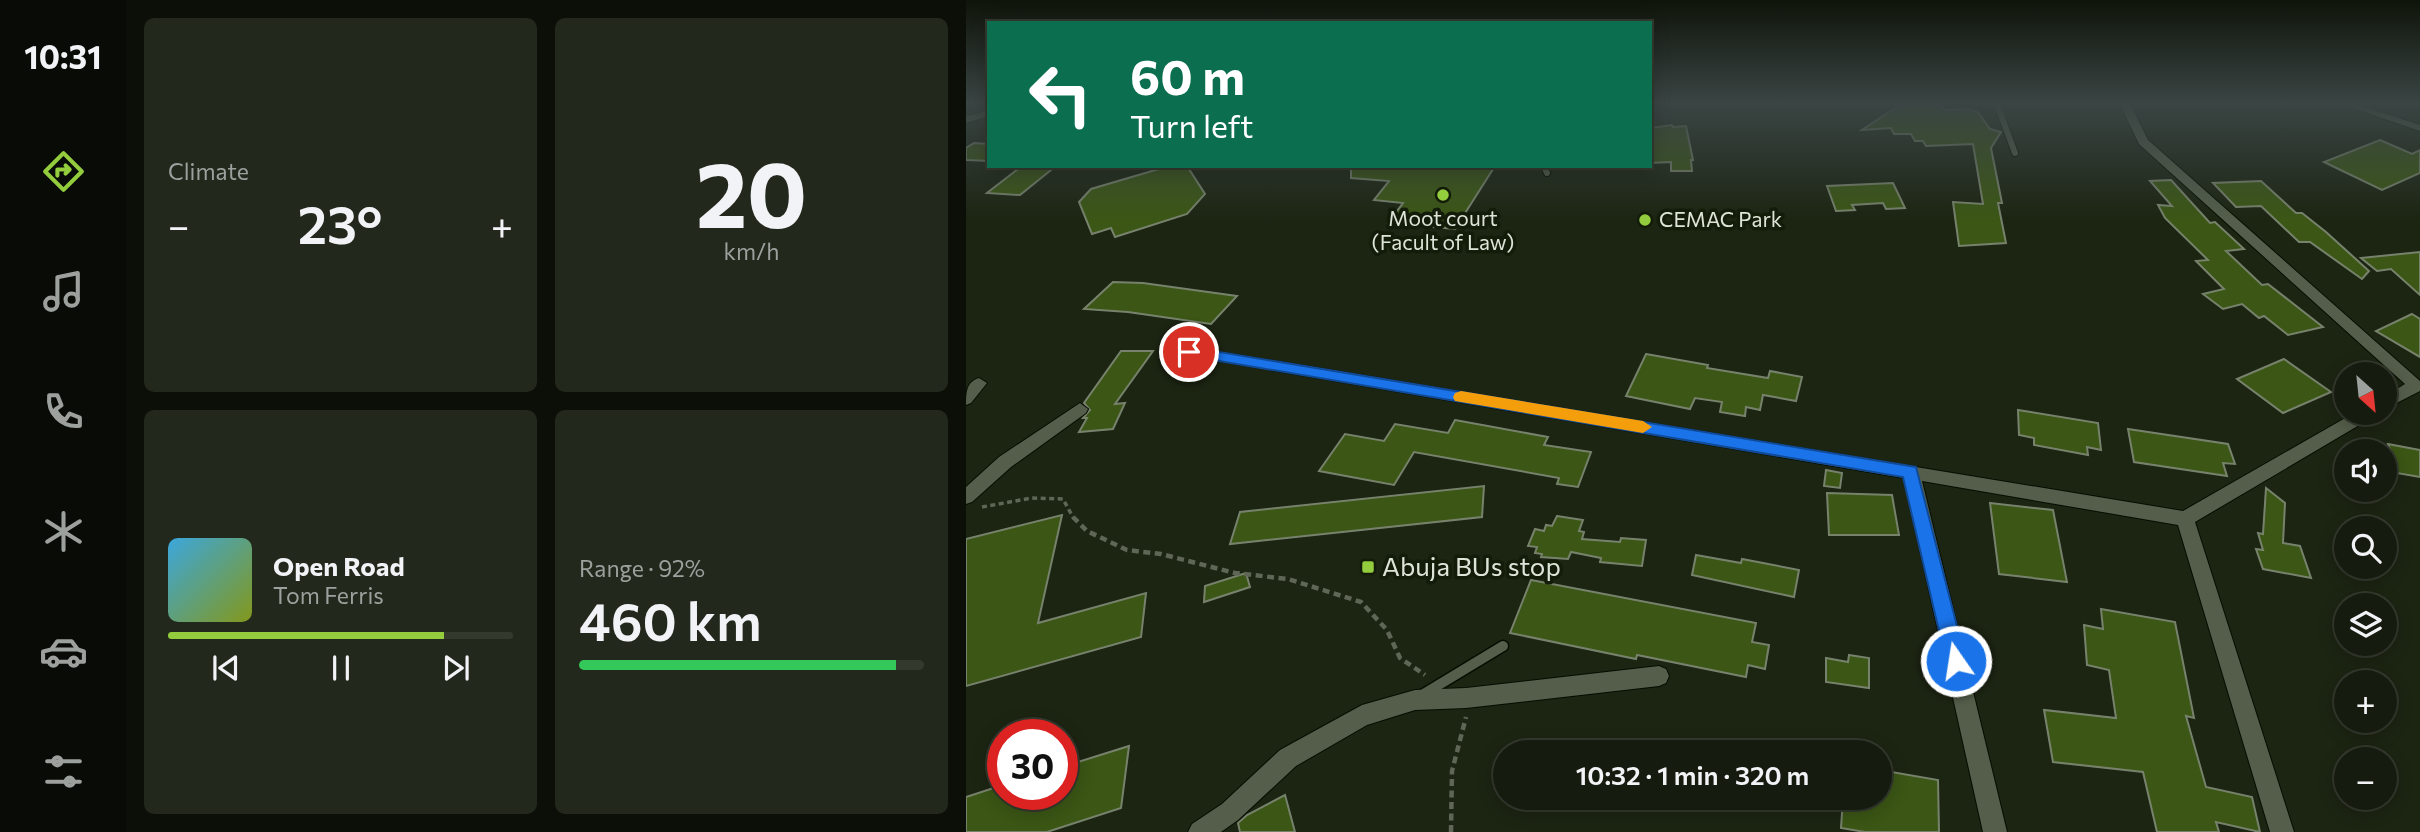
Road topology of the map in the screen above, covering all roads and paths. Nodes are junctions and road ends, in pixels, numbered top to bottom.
1 (2011, 143) edge
2 (2144, 143) edge
3 (2015, 153) dead end
4 (1189, 352) dead end
5 (979, 383) dead end
6 (2417, 386) edge
7 (2398, 396) edge
8 (966, 399) edge
9 (1080, 409) dead end
10 (2347, 425) edge
11 (1910, 472) junction
12 (968, 503) edge
13 (2186, 519) junction
14 (1503, 646) dead end
15 (1659, 676) dead end
16 (1438, 684) junction
17 (1466, 698) junction
18 (1415, 700) junction
19 (1200, 832) edge
20 (1451, 832) edge
21 (1995, 832) edge
22 (2282, 832) edge

1 - 3 lane
2 - 6 street
4 - 11 street
5 - 8 street
6 - 7 street
9 - 12 street
10 - 13 street
11 - 13 street
11 - 21 street
12 - 16 path
13 - 22 street
14 - 16 lane
15 - 17 street
16 - 18 lane
17 - 18 street
17 - 20 path
18 - 19 street

